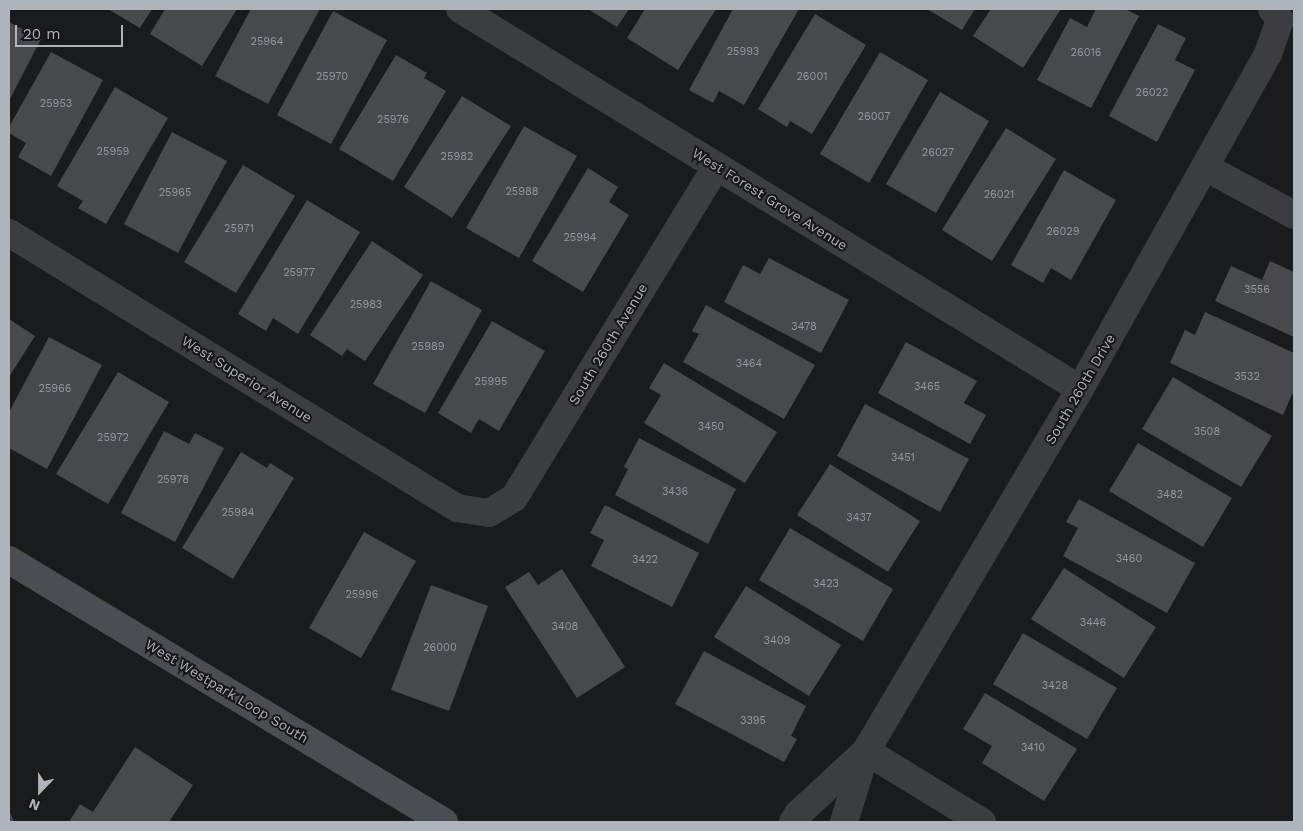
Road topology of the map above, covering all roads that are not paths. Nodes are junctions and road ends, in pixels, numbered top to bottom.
1 (460, 9) edge
2 (1276, 14) edge
3 (717, 166) junction
4 (1205, 167) junction
5 (1294, 215) edge
6 (9, 233) edge
7 (1080, 389) junction
8 (489, 513) joint
9 (9, 560) edge
10 (866, 751) junction
11 (444, 822) edge
12 (793, 822) edge
13 (844, 822) edge
14 (982, 822) edge

1 - 3 street, West Forest Grove Avenue
2 - 4 street, South 260th Drive
3 - 7 street, West Forest Grove Avenue
3 - 8 street, South 260th Avenue
4 - 5 street
4 - 7 street, South 260th Drive
6 - 8 street, West Superior Avenue
7 - 10 street, South 260th Drive
9 - 11 street, West Westpark Loop South
10 - 12 street, South 260th Drive
10 - 13 street, South 260th Drive
10 - 14 street

